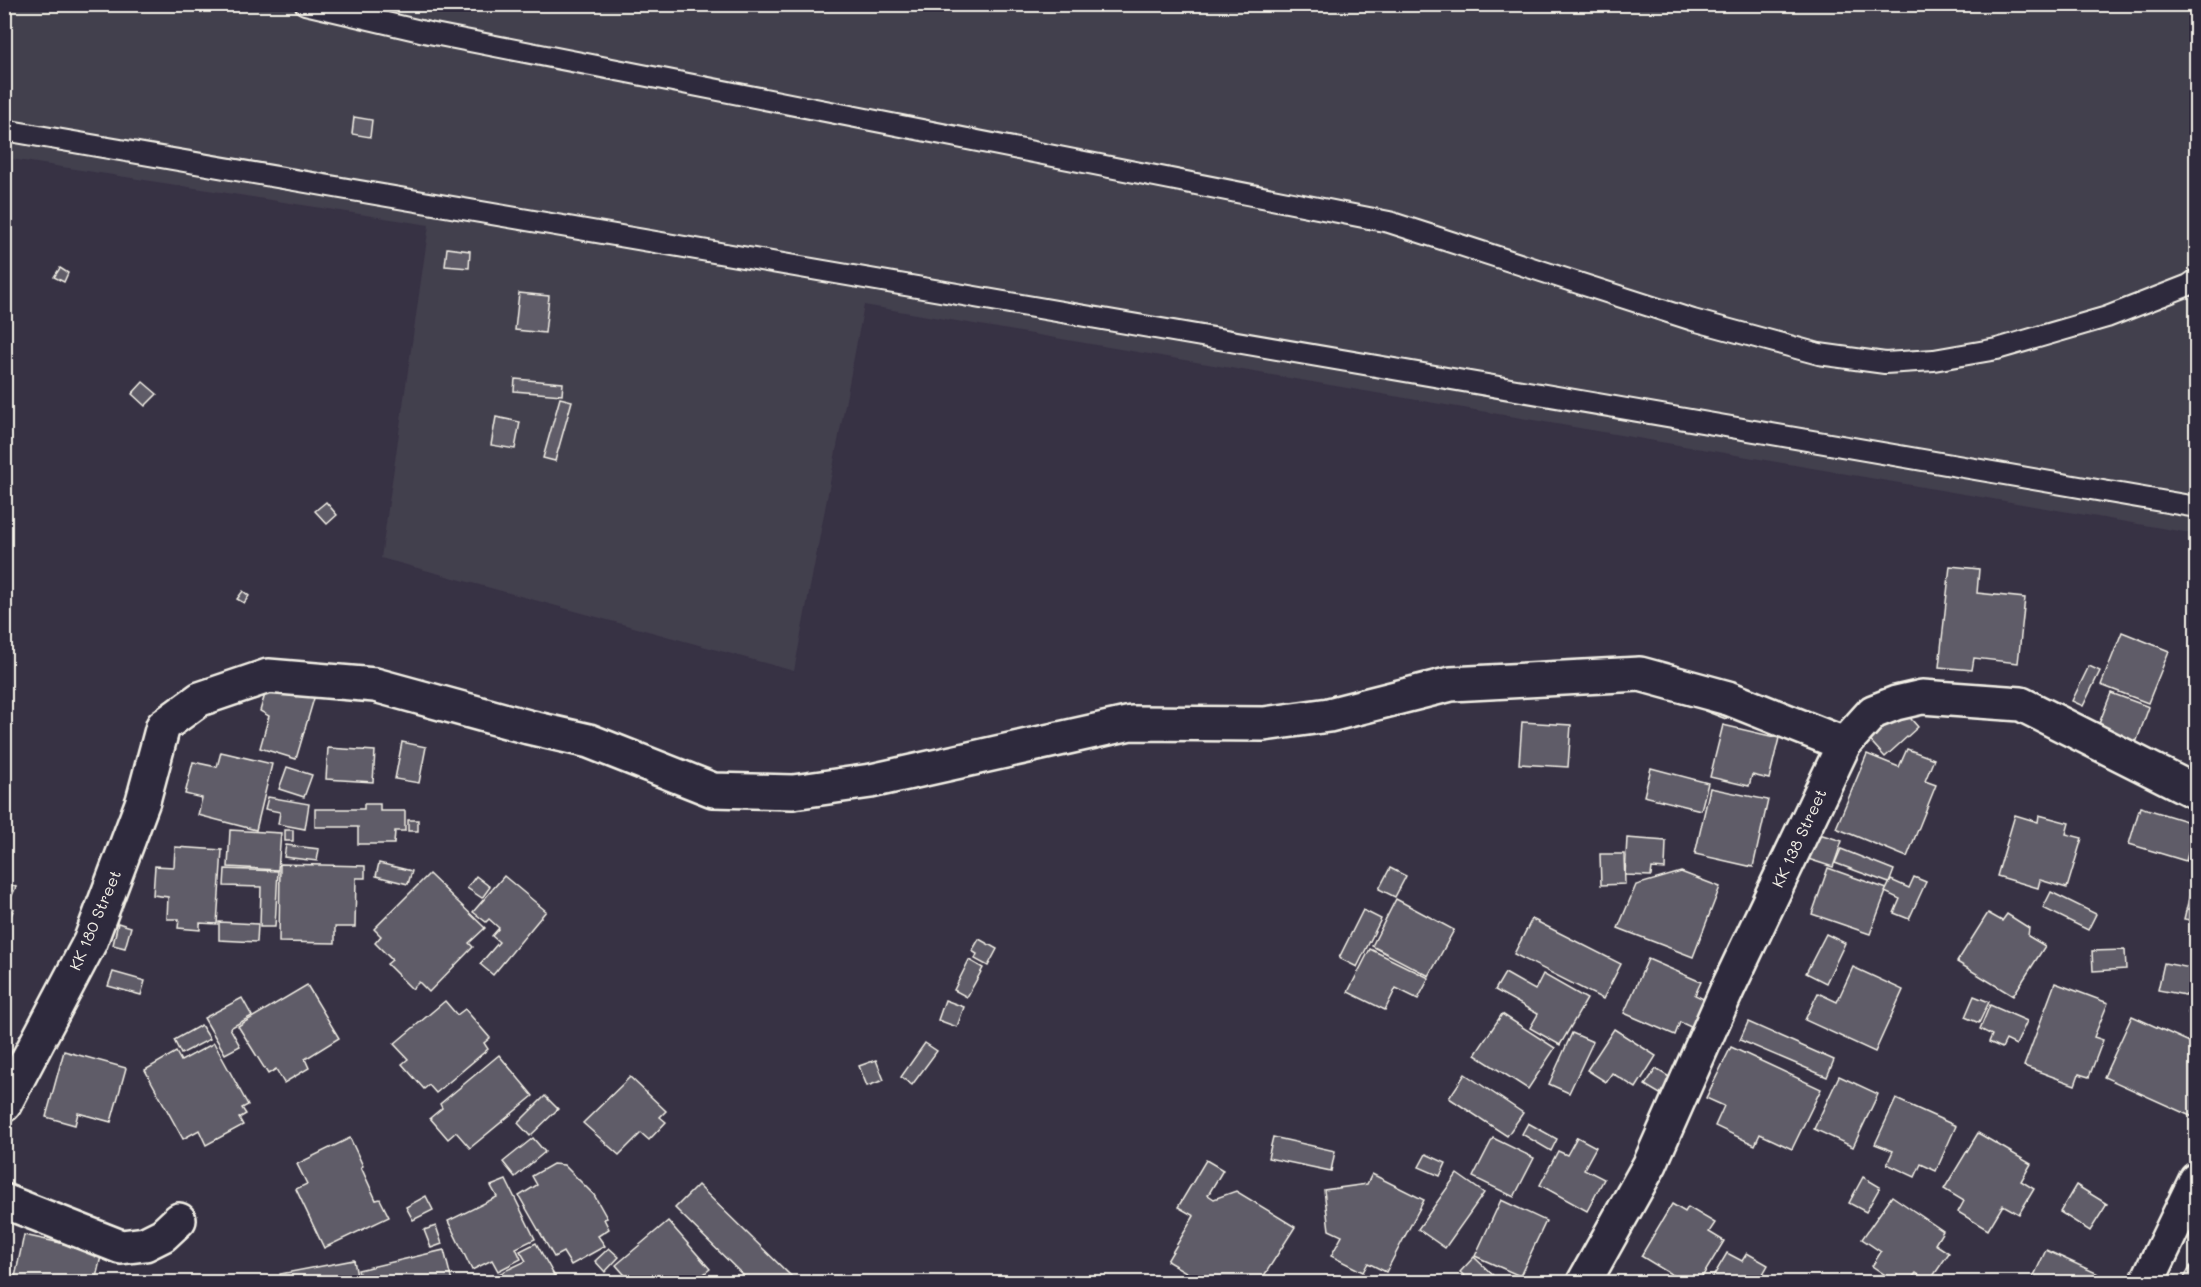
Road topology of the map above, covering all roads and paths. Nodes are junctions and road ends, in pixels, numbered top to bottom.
1 (304, 4) edge
2 (4, 130) edge
3 (2196, 280) edge
4 (2196, 507) edge
5 (1844, 744) junction
6 (2196, 792) edge
7 (4, 1105) edge
8 (2196, 1180) edge
9 (4, 1201) edge
10 (179, 1220) dead end
11 (1584, 1282) edge
12 (2147, 1282) edge

1 - 3 lane
2 - 4 lane
5 - 6 street, KK 138 Street
5 - 7 street, KK 180 Street
5 - 11 street, KK 138 Street
8 - 12 street
9 - 10 street

